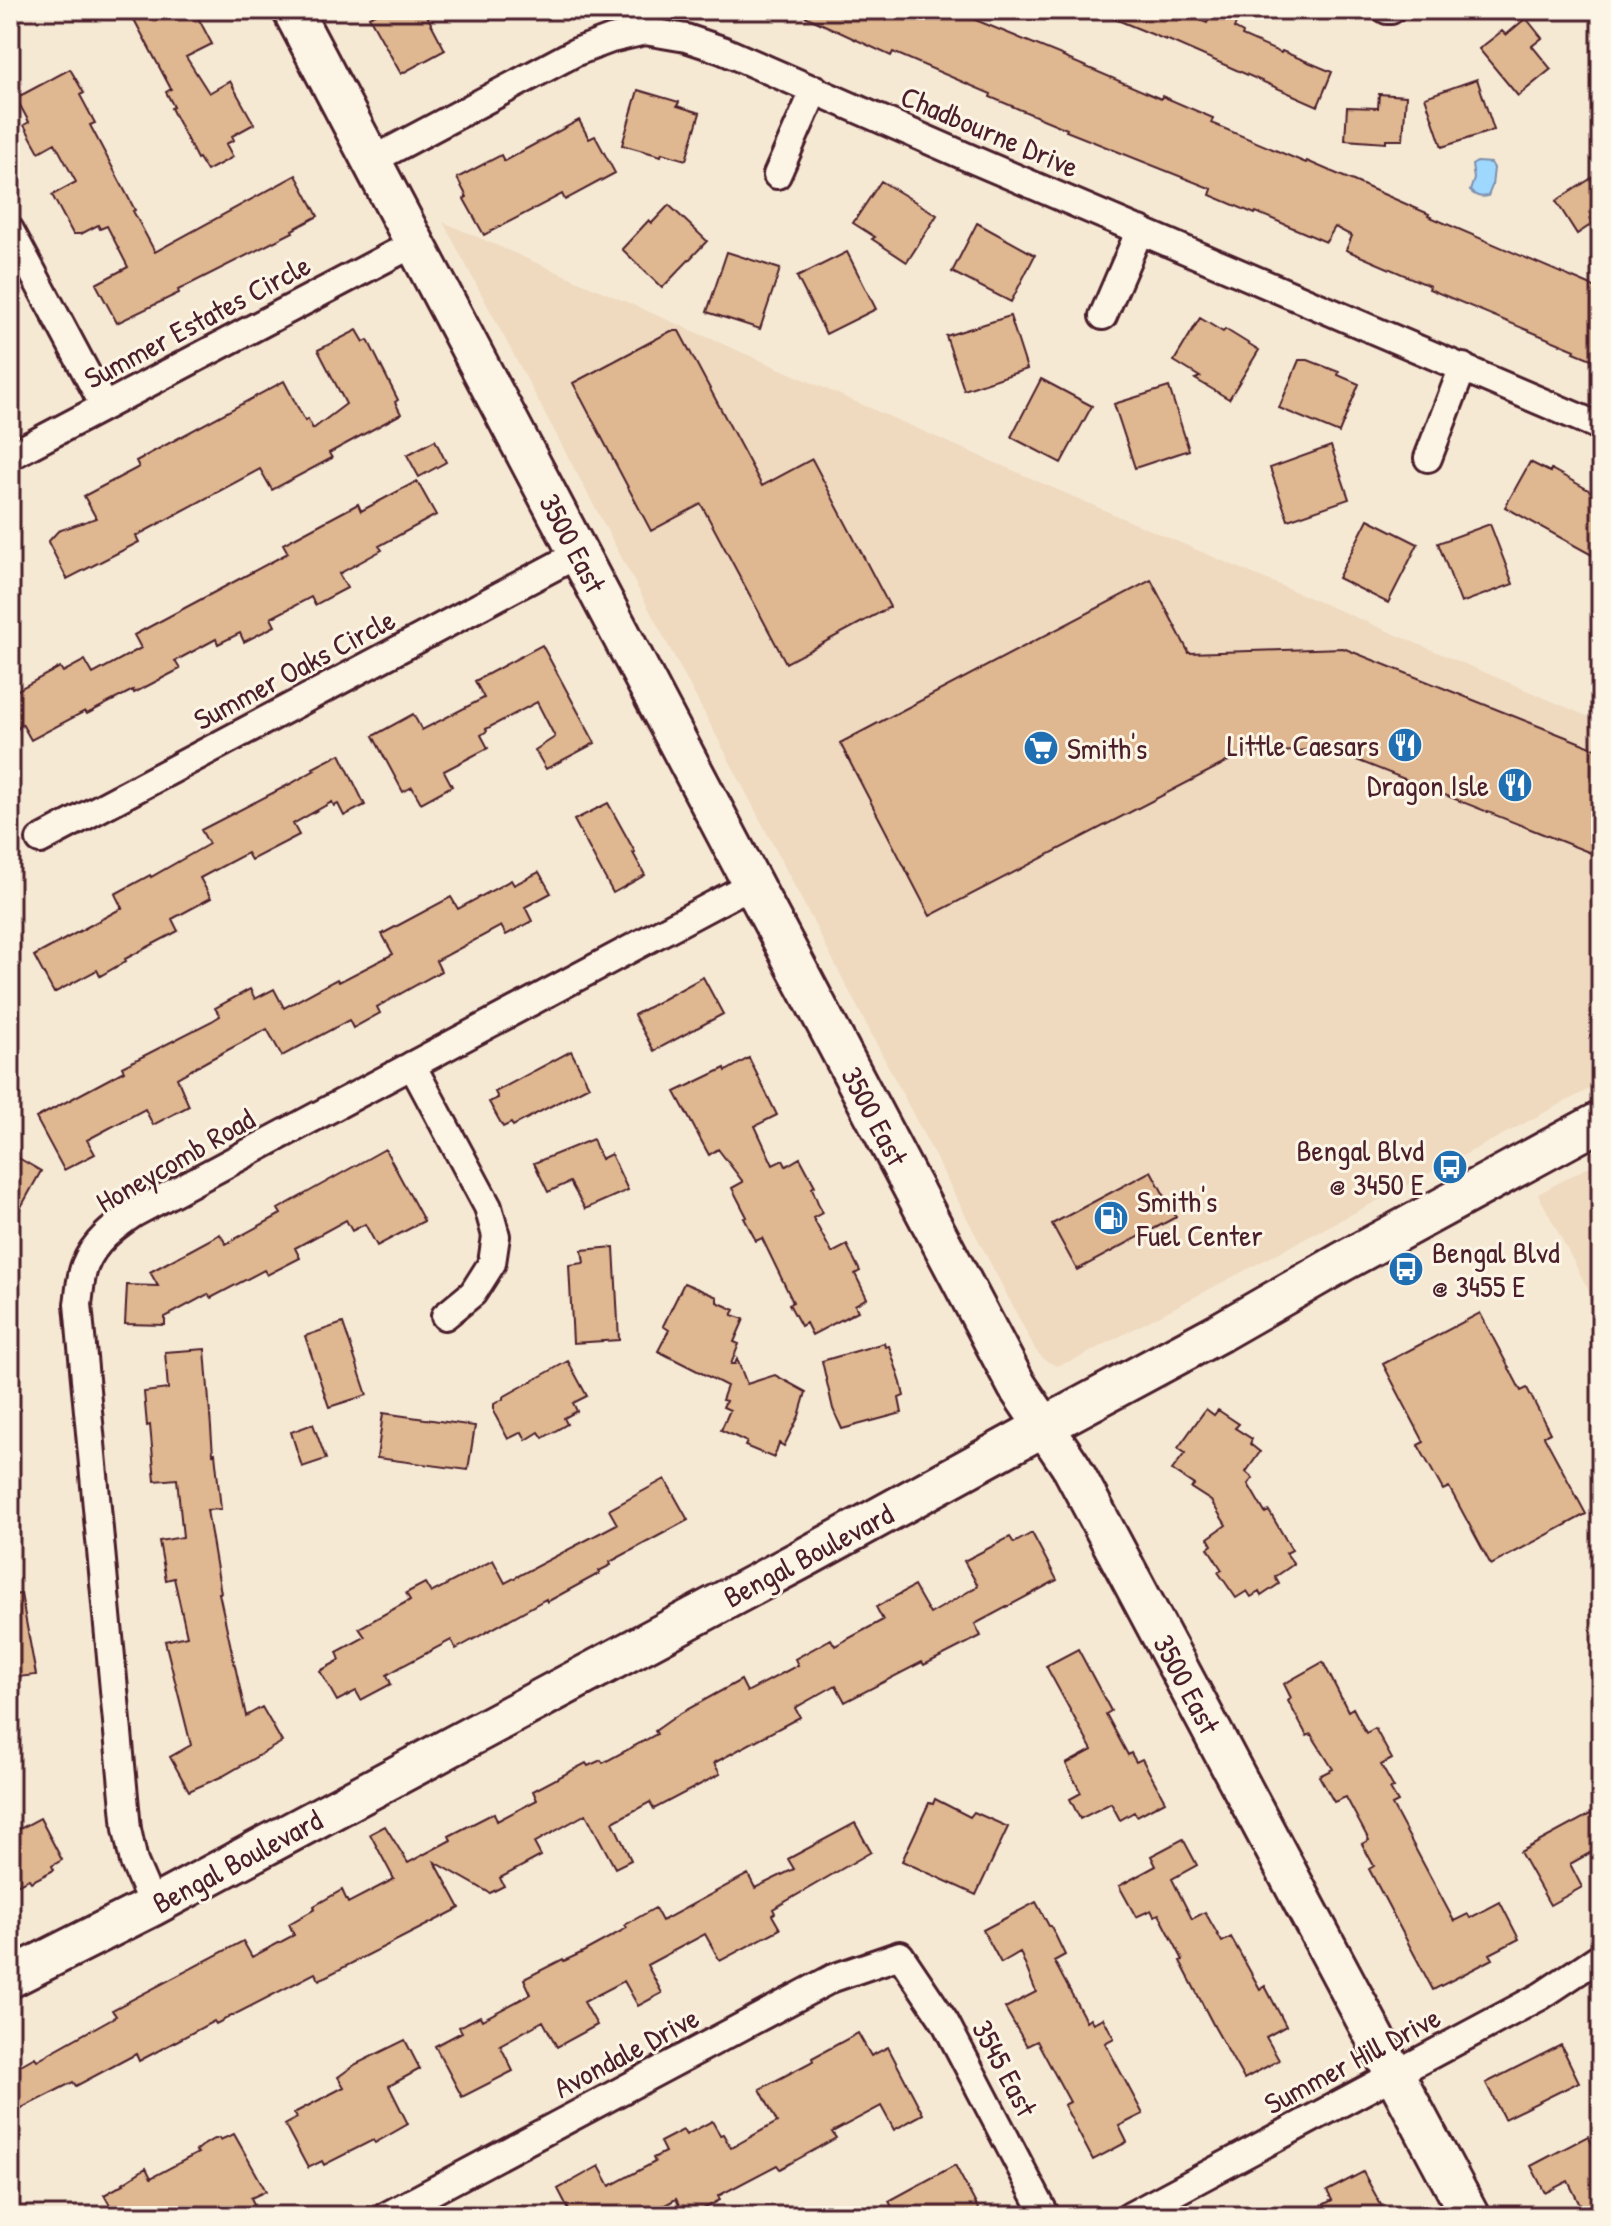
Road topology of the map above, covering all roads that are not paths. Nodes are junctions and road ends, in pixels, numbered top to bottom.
1 (292, 10) edge
2 (815, 89) junction
3 (371, 161) junction
4 (777, 175) dead end
5 (10, 230) edge
6 (1140, 230) junction
7 (415, 243) junction
8 (1103, 316) dead end
9 (1463, 367) junction
10 (104, 406) junction
11 (1601, 427) edge
12 (10, 456) edge
13 (1428, 458) dead end
14 (578, 554) junction
15 (40, 840) dead end
16 (752, 884) junction
17 (412, 1065) junction
18 (1601, 1121) edge
19 (445, 1316) dead end
20 (1045, 1426) junction
21 (153, 1906) junction
22 (900, 1955) joint
23 (1601, 1956) edge
24 (10, 1978) edge
25 (1395, 2074) junction
26 (386, 2216) edge
27 (1046, 2216) edge
28 (1130, 2216) edge
29 (1470, 2216) edge

1 - 3 main road, 3500 East
2 - 3 street, Chadbourne Drive
2 - 4 street
2 - 6 street, Chadbourne Drive
3 - 7 main road, 3500 East
5 - 10 street
6 - 8 street
6 - 9 street, Chadbourne Drive
7 - 10 street, Summer Estates Circle
7 - 14 main road, 3500 East
9 - 11 street, Chadbourne Drive
9 - 13 street
10 - 12 street, Summer Estates Circle
14 - 15 street, Summer Oaks Circle
14 - 16 main road, 3500 East
16 - 17 street, Honeycomb Road
16 - 20 main road, 3500 East
17 - 19 street
17 - 21 street, Honeycomb Road
18 - 20 main road, Bengal Boulevard
20 - 21 main road, Bengal Boulevard
20 - 25 main road, 3500 East
21 - 24 main road, Bengal Boulevard
22 - 26 street, Avondale Drive
22 - 27 street, 3545 East
23 - 25 street, Summer Hill Drive
25 - 28 street, Summer Hill Drive
25 - 29 main road, 3500 East

